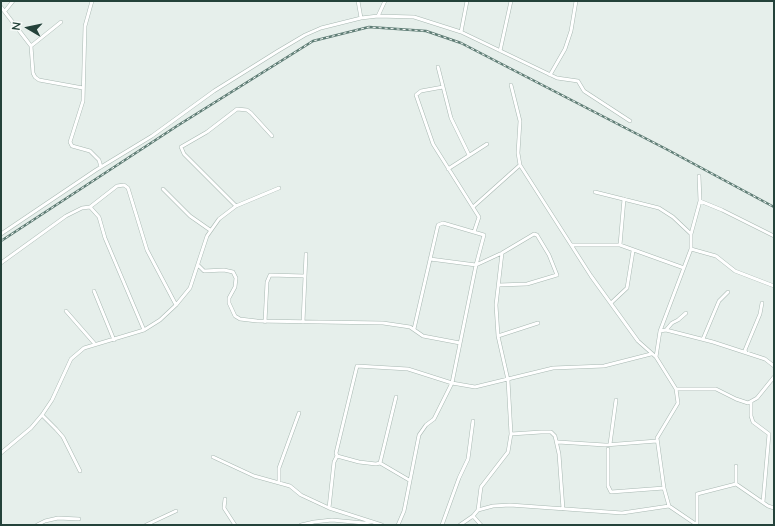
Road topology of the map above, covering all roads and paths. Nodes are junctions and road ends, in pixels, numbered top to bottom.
1 (13, 1) edge
2 (92, 1) edge
3 (358, 1) edge
4 (385, 1) edge
5 (466, 1) edge
6 (511, 1) edge
7 (576, 1) edge
8 (1, 7) edge
9 (5, 11) junction
10 (378, 16) junction
11 (361, 18) junction
12 (61, 22) dead end
13 (461, 32) junction
14 (31, 46) junction
15 (500, 51) junction
16 (438, 68) dead end
17 (550, 75) junction
18 (511, 85) dead end
19 (443, 87) junction
20 (83, 88) junction
21 (630, 121) dead end
22 (272, 136) dead end
23 (487, 144) dead end
24 (469, 155) junction
25 (520, 165) junction
26 (101, 167) junction
27 (448, 169) junction
28 (699, 176) dead end
29 (279, 188) dead end
30 (162, 189) dead end
31 (595, 192) dead end
32 (624, 199) junction
33 (700, 201) junction
34 (236, 206) junction
35 (90, 207) junction
36 (473, 207) junction
37 (210, 230) junction
38 (474, 232) junction
39 (1, 234) edge
40 (691, 234) junction
41 (774, 236) edge
42 (572, 245) junction
43 (620, 245) junction
44 (691, 249) junction
45 (634, 251) junction
46 (502, 253) junction
47 (306, 254) dead end
48 (430, 259) junction
49 (1, 263) edge
50 (198, 265) junction
51 (476, 265) junction
52 (684, 268) junction
53 (305, 276) junction
54 (499, 285) junction
55 (774, 286) edge
56 (94, 291) dead end
57 (728, 292) dead end
58 (612, 303) junction
59 (762, 303) dead end
60 (176, 305) junction
61 (66, 311) dead end
62 (686, 313) dead end
63 (265, 322) junction
64 (303, 322) junction
65 (538, 323) dead end
66 (414, 328) junction
67 (144, 330) junction
68 (666, 330) junction
69 (660, 331) junction
70 (498, 336) junction
71 (703, 339) junction
72 (114, 340) junction
73 (94, 343) junction
74 (460, 343) junction
75 (746, 353) junction
76 (651, 354) junction
77 (656, 357) junction
78 (774, 366) edge
79 (774, 376) edge
80 (508, 380) junction
81 (452, 383) junction
82 (770, 384) junction
83 (774, 387) edge
84 (676, 389) junction
85 (396, 397) dead end
86 (616, 400) dead end
87 (751, 402) junction
88 (299, 413) dead end
89 (42, 415) junction
90 (473, 421) dead end
91 (511, 434) junction
92 (657, 441) junction
93 (558, 442) junction
94 (610, 444) junction
95 (608, 449) dead end
96 (1, 453) edge
97 (337, 456) junction
98 (213, 457) dead end
99 (380, 462) junction
100 (736, 466) dead end
101 (80, 471) dead end
102 (409, 480) junction
103 (279, 481) junction
104 (736, 484) junction
105 (664, 488) junction
106 (225, 499) dead end
107 (763, 502) junction
108 (669, 506) junction
109 (329, 508) junction
110 (774, 508) edge
111 (563, 509) junction
112 (176, 510) dead end
113 (478, 510) junction
114 (473, 516) junction
115 (79, 519) dead end
116 (372, 522) junction
117 (37, 525) edge
118 (146, 525) edge
119 (235, 525) edge
120 (301, 525) edge
121 (382, 525) edge
122 (398, 525) edge
123 (442, 525) edge
124 (460, 525) edge
125 (481, 525) edge
126 (697, 525) edge

1 - 9 street
2 - 20 street
3 - 11 street
4 - 10 street
5 - 13 street
6 - 15 street
7 - 17 street
8 - 9 street
9 - 14 street
10 - 11 street
10 - 13 street
11 - 26 street
12 - 14 street
13 - 15 street
14 - 20 street
15 - 17 street
16 - 19 street
17 - 21 street
18 - 25 street
19 - 24 street
19 - 27 street
20 - 26 street
22 - 34 street
23 - 24 street
24 - 27 street
25 - 36 street
25 - 42 street
26 - 39 street
27 - 36 street
28 - 33 street
29 - 34 street
30 - 37 street
31 - 32 street
32 - 40 street
32 - 43 street
33 - 40 street
33 - 41 street
34 - 37 street
35 - 49 street
35 - 60 street
35 - 67 street
36 - 38 street
37 - 50 street
38 - 48 street
38 - 51 street
40 - 44 street
42 - 43 street
42 - 58 street
43 - 45 street
44 - 52 street
44 - 55 street
45 - 52 street
45 - 58 street
46 - 51 street
46 - 54 street
46 - 54 street
47 - 53 street
48 - 51 street
48 - 66 street
50 - 60 street
50 - 63 street
51 - 74 street
52 - 69 street
53 - 63 street
53 - 64 street
54 - 70 street
56 - 72 street
57 - 71 street
58 - 76 street
59 - 75 street
60 - 67 street
61 - 73 street
62 - 68 street
63 - 64 street
64 - 66 street
65 - 70 street
66 - 74 street
67 - 72 street
68 - 69 street
68 - 71 street
69 - 77 street
70 - 80 street
71 - 75 street
72 - 73 street
73 - 89 street
74 - 81 street
75 - 78 street
76 - 77 street
76 - 80 street
77 - 84 street
79 - 82 street
80 - 81 street
80 - 91 street
81 - 97 street
81 - 102 street
82 - 83 street
82 - 87 street
84 - 87 street
84 - 92 street
85 - 99 street
86 - 94 street
87 - 107 street
88 - 103 street
89 - 96 street
89 - 101 street
90 - 123 street
91 - 93 street
91 - 113 street
92 - 94 street
92 - 105 street
93 - 94 street
93 - 111 street
95 - 105 street
97 - 99 street
97 - 109 street
98 - 103 street
99 - 102 street
100 - 104 street
102 - 122 street
103 - 109 street
104 - 107 street
104 - 126 street
105 - 108 street
106 - 119 street
107 - 110 street
108 - 111 street
108 - 126 street
109 - 116 street
111 - 113 street
112 - 118 street
113 - 114 street
114 - 124 street
114 - 125 street
115 - 117 street
116 - 120 street
116 - 121 street

